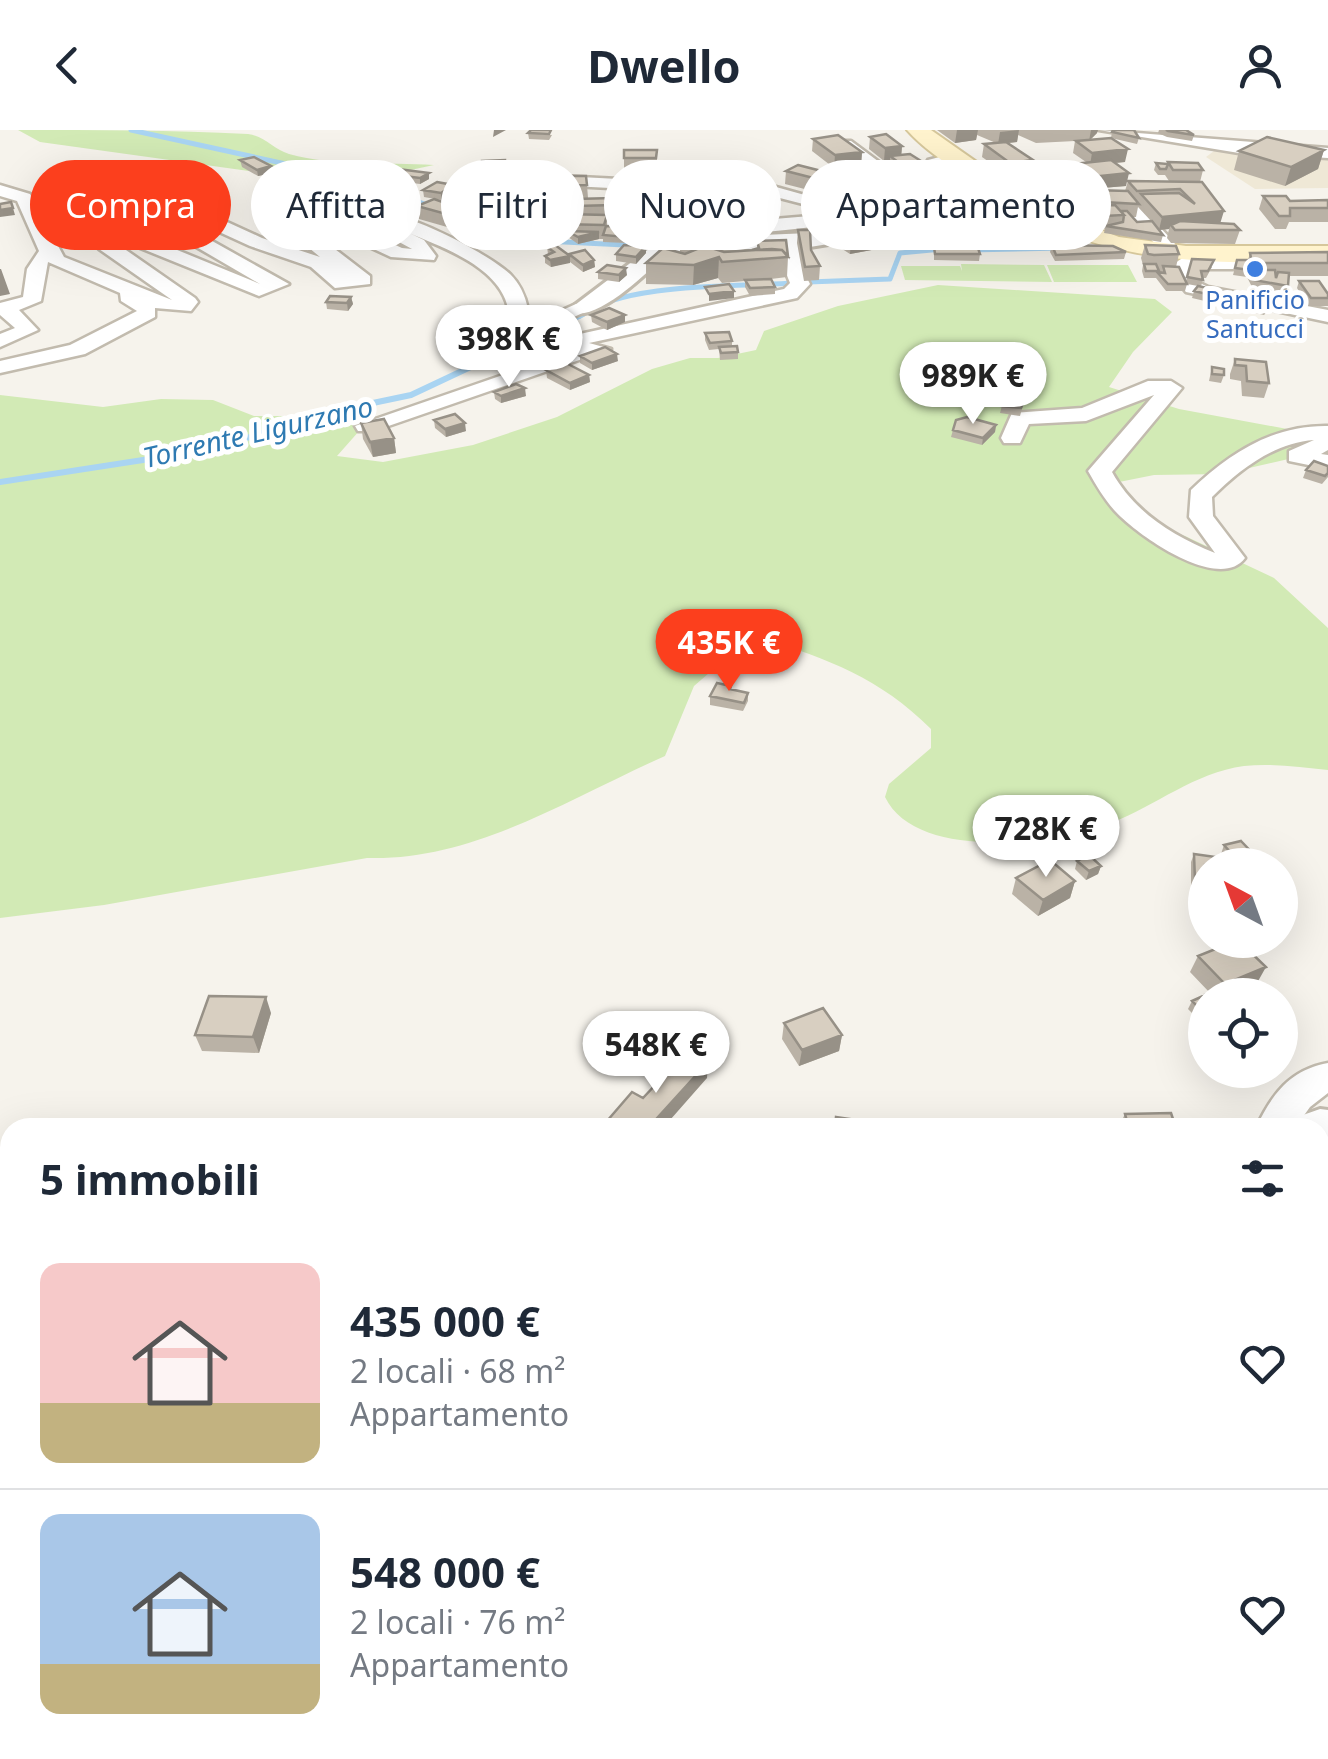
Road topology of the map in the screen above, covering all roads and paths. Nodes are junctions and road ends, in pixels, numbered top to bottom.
1 (918, 130) edge
2 (1107, 130) edge
3 (845, 144) edge
4 (1328, 153) edge
5 (866, 160) edge
6 (951, 160) edge
7 (584, 176) edge
8 (0, 190) edge
9 (1122, 198) edge
10 (801, 199) edge
11 (801, 222) edge
12 (584, 224) edge
13 (1231, 231) edge
14 (1111, 240) edge
15 (801, 241) edge
16 (794, 242) junction
17 (48, 253) junction
18 (1328, 254) edge
19 (1248, 256) junction
20 (1173, 257) junction
21 (1328, 262) edge
22 (132, 291) junction
23 (583, 308) joint
24 (4, 309) edge
25 (1328, 316) edge
26 (0, 341) edge
27 (0, 366) edge
28 (366, 426) edge
29 (1328, 433) edge
30 (1012, 438) dead end
31 (1328, 441) edge
32 (1328, 462) edge
33 (1328, 1078) edge
34 (1280, 1118) edge

1 - 6 main road
2 - 4 street
3 - 5 street
7 - 10 street
8 - 17 street
9 - 20 street
11 - 12 street
13 - 19 street
14 - 20 main road
15 - 16 street
16 - 23 street
16 - 28 street
17 - 22 street
17 - 24 street
18 - 19 main road
19 - 20 main road
20 - 21 street
20 - 25 street
22 - 23 street
22 - 27 street
24 - 26 street
29 - 30 street
31 - 32 street
33 - 34 street

